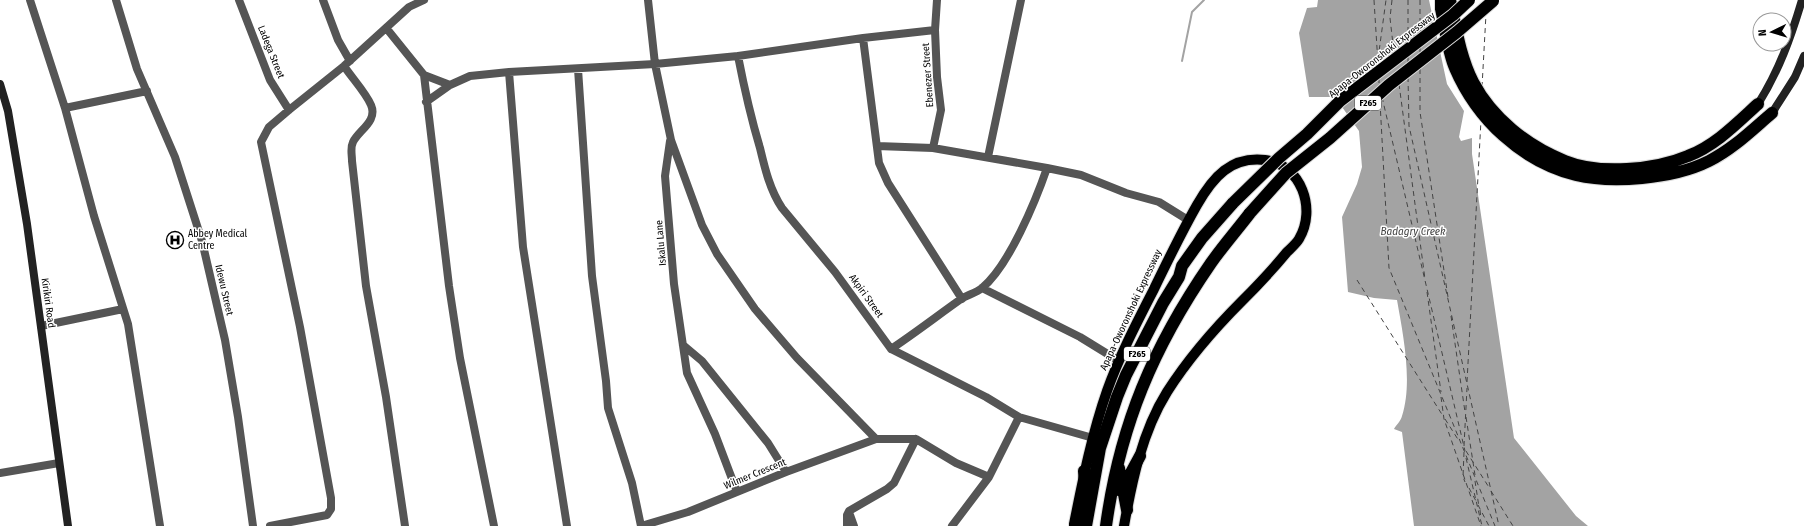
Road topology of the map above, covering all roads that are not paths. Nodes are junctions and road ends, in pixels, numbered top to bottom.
1 (30, 0) edge
2 (116, 0) edge
3 (239, 0) edge
4 (323, 0) edge
5 (424, 0) edge
6 (648, 0) edge
7 (937, 0) edge
8 (1021, 0) edge
9 (1441, 0) edge
10 (1450, 0) edge
11 (1470, 0) edge
12 (1802, 0) edge
13 (1494, 1) edge
14 (387, 29) junction
15 (935, 30) junction
16 (863, 38) junction
17 (738, 56) junction
18 (1804, 56) edge
19 (347, 64) junction
20 (655, 64) junction
21 (578, 69) junction
22 (509, 72) junction
23 (424, 74) junction
24 (0, 84) edge
25 (450, 85) junction
26 (147, 91) junction
27 (426, 102) junction
28 (1758, 104) joint
29 (65, 108) junction
30 (289, 110) junction
31 (1772, 113) joint
32 (671, 140) junction
33 (877, 146) junction
34 (933, 148) junction
35 (988, 157) junction
36 (1047, 168) junction
37 (1188, 220) junction
38 (982, 288) junction
39 (962, 299) junction
40 (123, 309) junction
41 (41, 326) junction
42 (683, 345) junction
43 (891, 349) junction
44 (1119, 361) junction
45 (1019, 418) junction
46 (1094, 438) junction
47 (876, 439) junction
48 (916, 439) junction
49 (1121, 448) junction
50 (1140, 456) junction
51 (59, 463) junction
52 (786, 472) junction
53 (0, 473) edge
54 (1089, 475) junction
55 (989, 477) junction
56 (1123, 488) junction
57 (737, 492) junction
58 (1086, 507) junction
59 (1108, 510) junction
60 (1127, 510) junction
61 (849, 511) junction
62 (68, 526) edge
63 (160, 526) edge
64 (253, 526) edge
65 (270, 526) edge
66 (405, 526) edge
67 (494, 526) edge
68 (567, 526) edge
69 (641, 526) edge
70 (847, 526) edge
71 (854, 526) edge
72 (952, 526) edge
73 (1075, 526) edge
74 (1086, 526) edge
75 (1106, 526) edge
76 (1124, 526) edge

1 - 29 street
2 - 26 street, Idewu Street
3 - 30 street, Ladega Street
4 - 19 street
5 - 14 street
6 - 20 street
7 - 15 street, Ebenezer Street
8 - 35 street
9 - 31 highway
10 - 28 highway
11 - 54 highway, Apapa-Oworonshoki Expressway / F265, bridge
12 - 28 main road
13 - 49 highway, F265, bridge
14 - 19 street
14 - 23 street
15 - 16 street
15 - 34 street, Ebenezer Street
16 - 17 street
16 - 33 street
17 - 20 street
17 - 43 street, Akpiri Street
18 - 31 main road
19 - 30 street
19 - 66 street
20 - 21 street
20 - 32 street
21 - 22 street
21 - 69 street
22 - 25 street
22 - 68 street
23 - 25 street
23 - 27 street
24 - 41 main road, Kirikiri Road
25 - 27 street
26 - 29 street
26 - 64 street, Idewu Street
27 - 67 street
29 - 40 street
30 - 65 street
32 - 42 street, Iskalu Lane
32 - 47 street
33 - 34 street
33 - 39 street
34 - 35 street
35 - 36 street
36 - 37 street
36 - 38 street
37 - 44 main road, Apapa-Oworonshoki Expressway
37 - 50 main road, Apapa-Oworonshoki Expressway
38 - 39 street
38 - 44 street
39 - 43 street
40 - 41 street
40 - 63 street
41 - 51 main road, Kirikiri Road
42 - 52 street
42 - 57 street, Iskalu Lane
43 - 45 street, Akpiri Street
44 - 46 main road, Apapa-Oworonshoki Expressway
45 - 46 street, Akpiri Street
45 - 55 street
46 - 54 main road, Apapa-Oworonshoki Expressway
47 - 48 street
47 - 52 street, Wilmer Crescent
48 - 55 street
48 - 61 street
49 - 56 highway
49 - 59 highway, F265
50 - 56 highway
50 - 60 main road, Apapa-Oworonshoki Expressway
51 - 53 street
51 - 62 main road, Kirikiri Road
52 - 57 street, Wilmer Crescent
54 - 58 highway
54 - 73 main road, Apapa-Oworonshoki Expressway
54 - 74 highway, Apapa-Oworonshoki Expressway / F265
55 - 72 street
56 - 59 highway
56 - 60 highway
57 - 69 street, Wilmer Crescent
58 - 73 highway
58 - 74 highway
59 - 75 highway, F265
60 - 76 main road, Apapa-Oworonshoki Expressway
61 - 70 street
61 - 71 street

